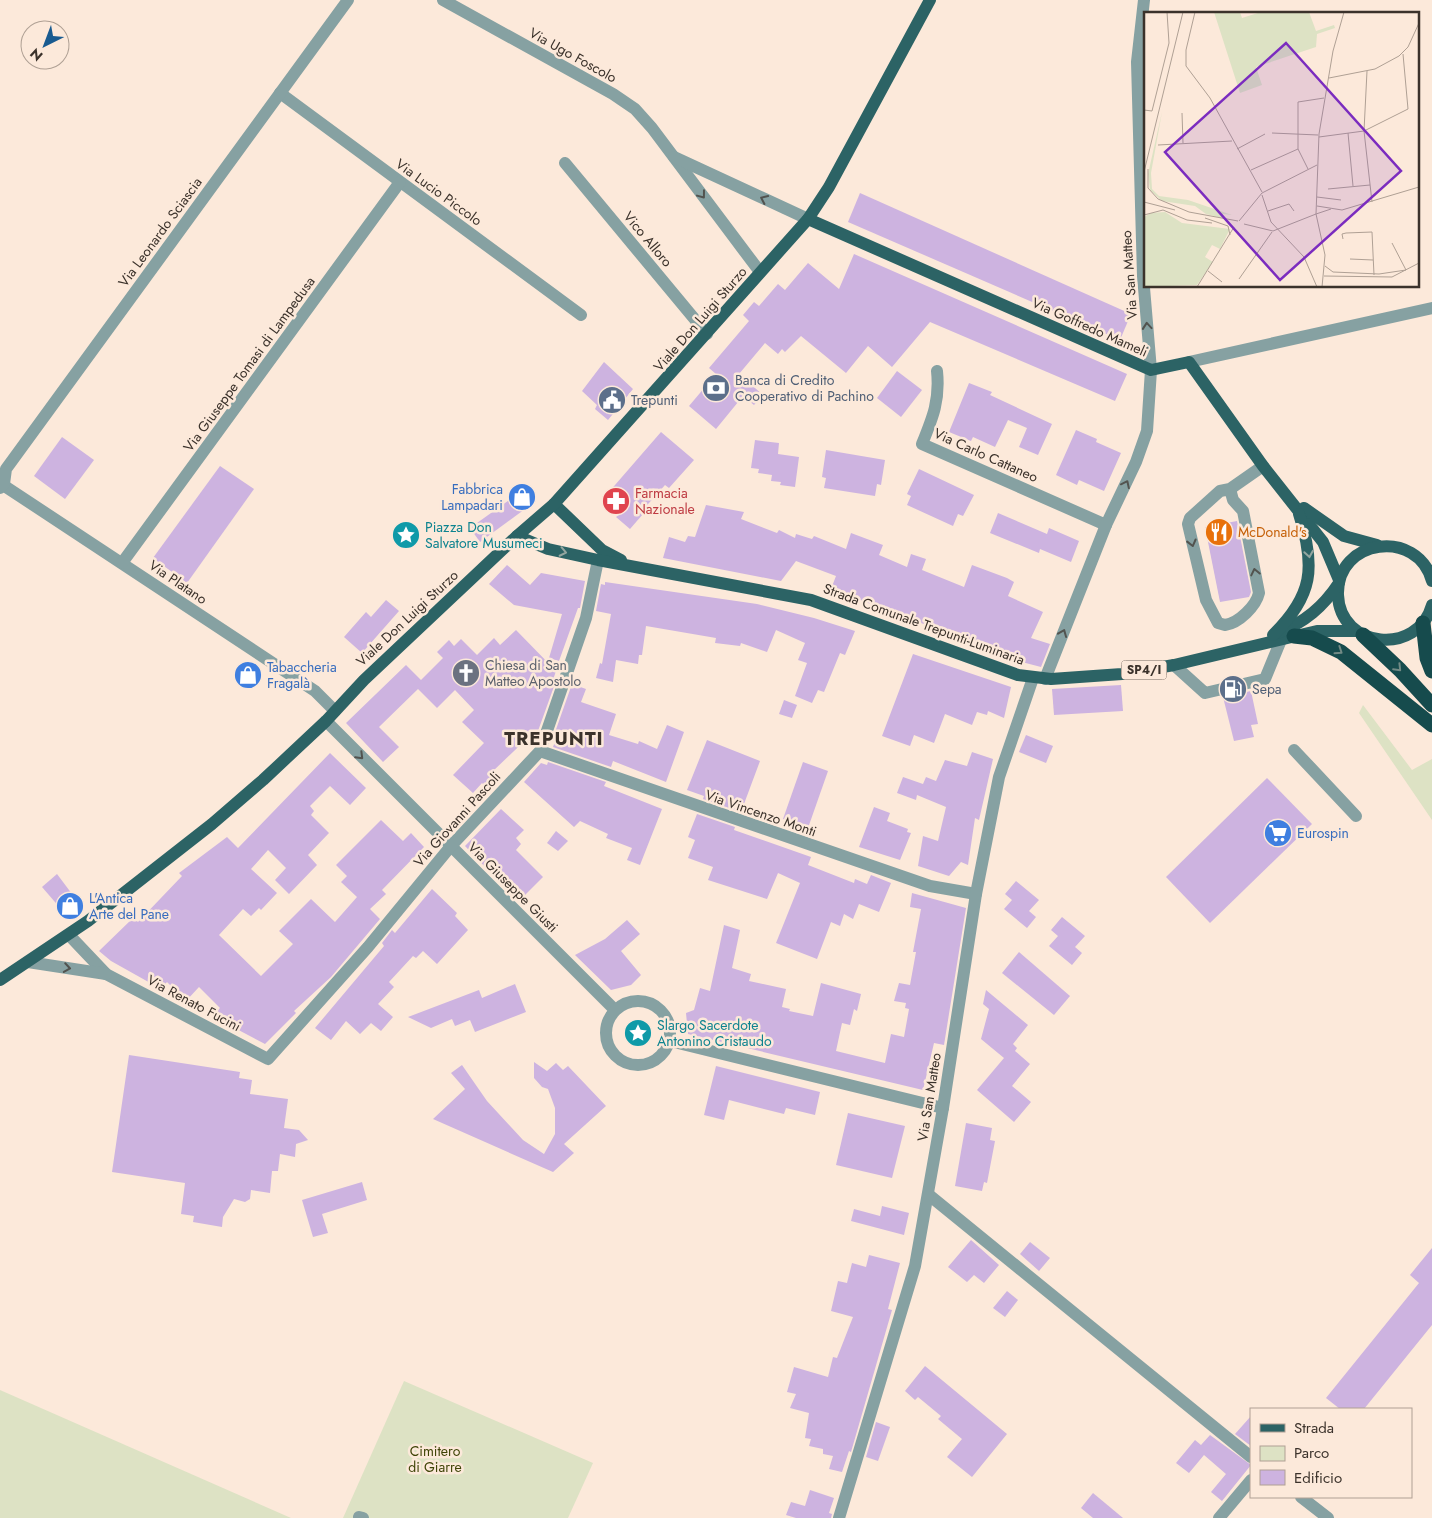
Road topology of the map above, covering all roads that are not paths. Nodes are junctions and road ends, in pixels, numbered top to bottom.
1 (348, 0) edge
2 (443, 0) edge
3 (930, 0) edge
4 (1144, 0) edge
5 (280, 93) junction
6 (673, 156) junction
7 (565, 163) dead end
8 (400, 182) junction
9 (808, 219) junction
10 (760, 272) junction
11 (1144, 288) edge
12 (1144, 288) edge
13 (1432, 308) edge
14 (581, 315) dead end
15 (707, 334) junction
16 (1189, 362) junction
17 (1151, 370) junction
18 (937, 371) dead end
19 (1263, 466) junction
20 (1, 485) edge
21 (1225, 490) junction
22 (1283, 491) junction
23 (554, 504) junction
24 (1296, 507) junction
25 (1106, 524) junction
26 (517, 536) junction
27 (1377, 546) junction
28 (598, 560) junction
29 (122, 563) junction
30 (627, 564) junction
31 (1428, 567) edge
32 (1432, 581) edge
33 (1339, 582) junction
34 (1432, 605) edge
35 (1426, 620) edge
36 (1359, 633) junction
37 (1282, 637) junction
38 (1174, 665) junction
39 (1432, 672) edge
40 (1039, 678) junction
41 (1432, 705) edge
42 (335, 711) junction
43 (326, 721) junction
44 (1432, 724) edge
45 (1294, 750) dead end
46 (540, 751) junction
47 (1356, 816) dead end
48 (451, 846) junction
49 (976, 894) junction
50 (69, 935) junction
51 (28, 962) junction
52 (106, 974) junction
53 (0, 980) edge
54 (615, 1010) junction
55 (670, 1041) junction
56 (268, 1060) joint
57 (943, 1108) junction
58 (929, 1195) junction
59 (1250, 1456) edge
60 (1250, 1481) edge
61 (1302, 1498) edge
62 (839, 1518) edge
63 (1219, 1518) edge
64 (1328, 1518) edge

1 - 5 street, Via Leonardo Sciascia
2 - 6 street, Via Ugo Foscolo
3 - 9 main road, Viale Don Luigi Sturzo
12 -> 4 street, Via San Matteo
5 - 8 street, Via Lucio Piccolo
5 - 20 street, Via Leonardo Sciascia
9 -> 6 street
6 -> 10 street, Via Ugo Foscolo
7 - 15 street, Vico Alloro
8 - 14 street, Via Lucio Piccolo
8 - 29 street, Via Giuseppe Tomasi di Lampedusa
9 - 10 main road, Viale Don Luigi Sturzo
9 - 17 main road, Via Goffredo Mameli
10 - 15 main road, Viale Don Luigi Sturzo
17 -> 11 street, Via San Matteo
13 - 16 street, Via Goffredo Mameli
15 - 23 main road, Viale Don Luigi Sturzo
16 - 17 main road, Via Goffredo Mameli
16 - 19 main road
25 -> 17 street, Via San Matteo
18 - 25 street, Via Carlo Cattaneo
19 - 21 street
19 - 22 main road
20 - 29 street, Via Platano
21 -> 21 street
22 - 24 main road
22 - 27 main road
23 - 26 main road, Viale Don Luigi Sturzo
23 - 30 main road
24 - 33 main road
24 -> 37 main road
40 -> 25 street, Via San Matteo
26 -> 28 main road
26 - 42 main road, Viale Don Luigi Sturzo
27 - 31 main road
27 - 33 main road
28 - 30 main road
28 - 46 street, Via Giovanni Pascoli
29 - 42 street, Via Platano
30 - 40 main road, Strada Comunale Trepunti-Luminaria
31 - 32 main road
33 - 36 main road
33 - 37 main road
34 - 35 main road
35 - 36 main road
35 - 39 highway
36 - 37 main road
36 -> 41 highway
37 - 38 main road, Strada Comunale Trepunti-Luminaria / SP4/I
37 - 38 street
37 -> 44 highway
38 - 40 main road, Strada Comunale Trepunti-Luminaria / SP4/I
40 - 49 street, Via San Matteo
42 - 43 main road, Viale Don Luigi Sturzo
43 -> 48 street, Via Giuseppe Giusti
43 - 50 main road, Viale Don Luigi Sturzo
45 - 47 street
46 - 48 street, Via Giovanni Pascoli
46 - 49 street, Via Vincenzo Monti
48 - 54 street, Via Giuseppe Giusti
48 - 56 street, Via Giovanni Pascoli
49 - 57 street, Via San Matteo
50 - 51 main road, Viale Don Luigi Sturzo
50 - 52 street, Via Renato Fucini
51 -> 52 street, Via Renato Fucini
51 - 53 main road, Viale Don Luigi Sturzo
52 - 56 street, Via Renato Fucini
54 - 55 street
54 - 55 street
55 - 57 street
57 - 58 street, Via San Matteo
58 - 59 street
58 - 62 street, Via San Matteo
60 - 63 street
61 - 64 street

